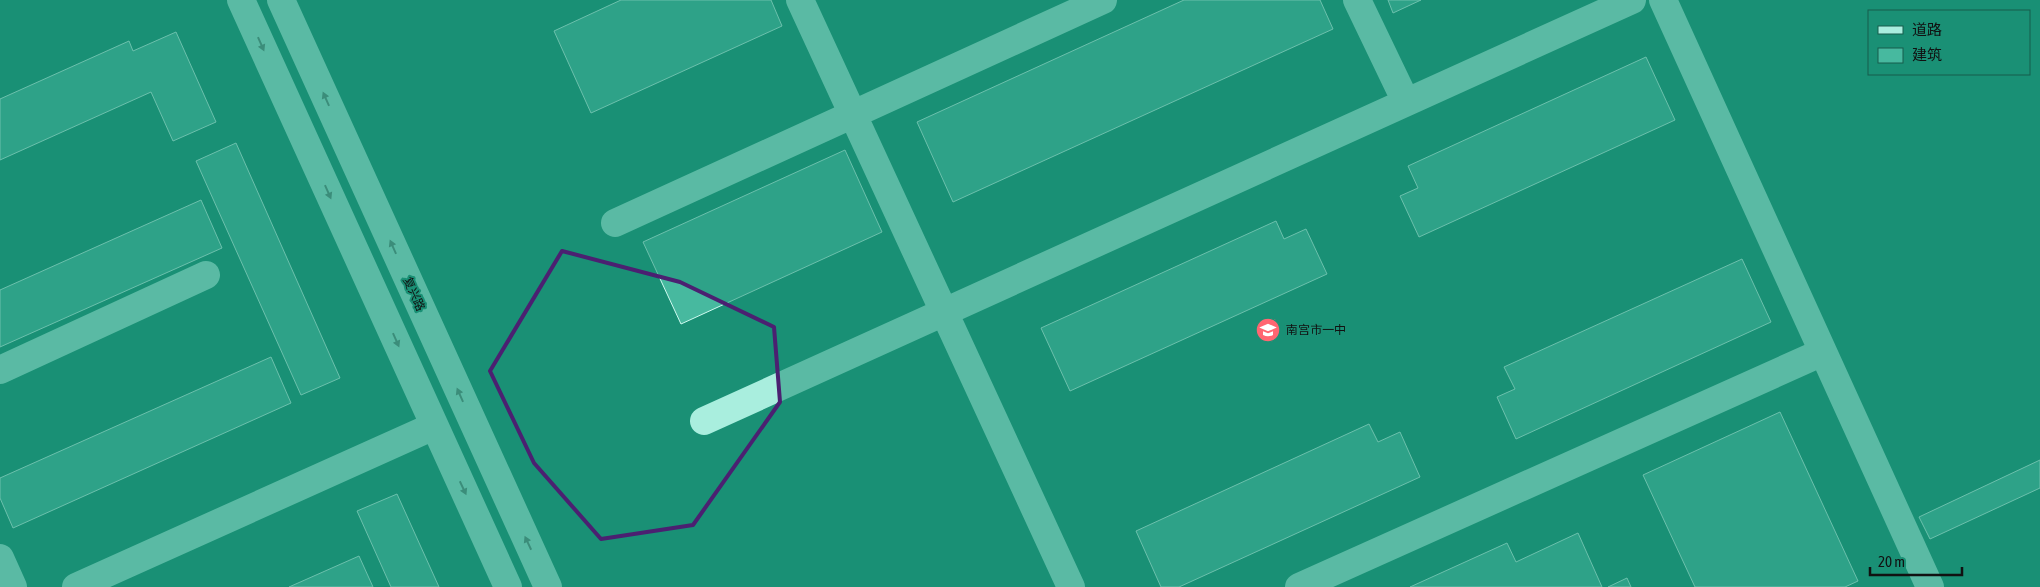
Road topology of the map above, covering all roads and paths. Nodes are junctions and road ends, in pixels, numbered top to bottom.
1 (241, 0) edge
2 (281, 0) edge
3 (800, 0) edge
4 (1103, 0) edge
5 (1358, 0) edge
6 (1632, 0) edge
7 (1663, 0) edge
8 (1406, 102) junction
9 (853, 114) junction
10 (615, 223) dead end
11 (206, 275) dead end
12 (944, 311) junction
13 (1823, 352) junction
14 (0, 370) edge
15 (704, 421) dead end
16 (434, 426) junction
17 (0, 558) edge
18 (13, 587) edge
19 (76, 587) edge
20 (508, 587) edge
21 (548, 587) edge
22 (1071, 587) edge
23 (1299, 587) edge
24 (1930, 587) edge

1 -> 16 street
21 -> 2 street, 复兴路
3 - 9 street
4 - 9 street
5 - 8 street
6 - 8 street
7 - 13 street
8 - 12 street
9 - 10 street
9 - 12 street
11 - 14 street
12 - 15 street
12 - 22 street
13 - 23 street
13 - 24 street
16 - 19 street
16 -> 20 street
17 - 18 street

